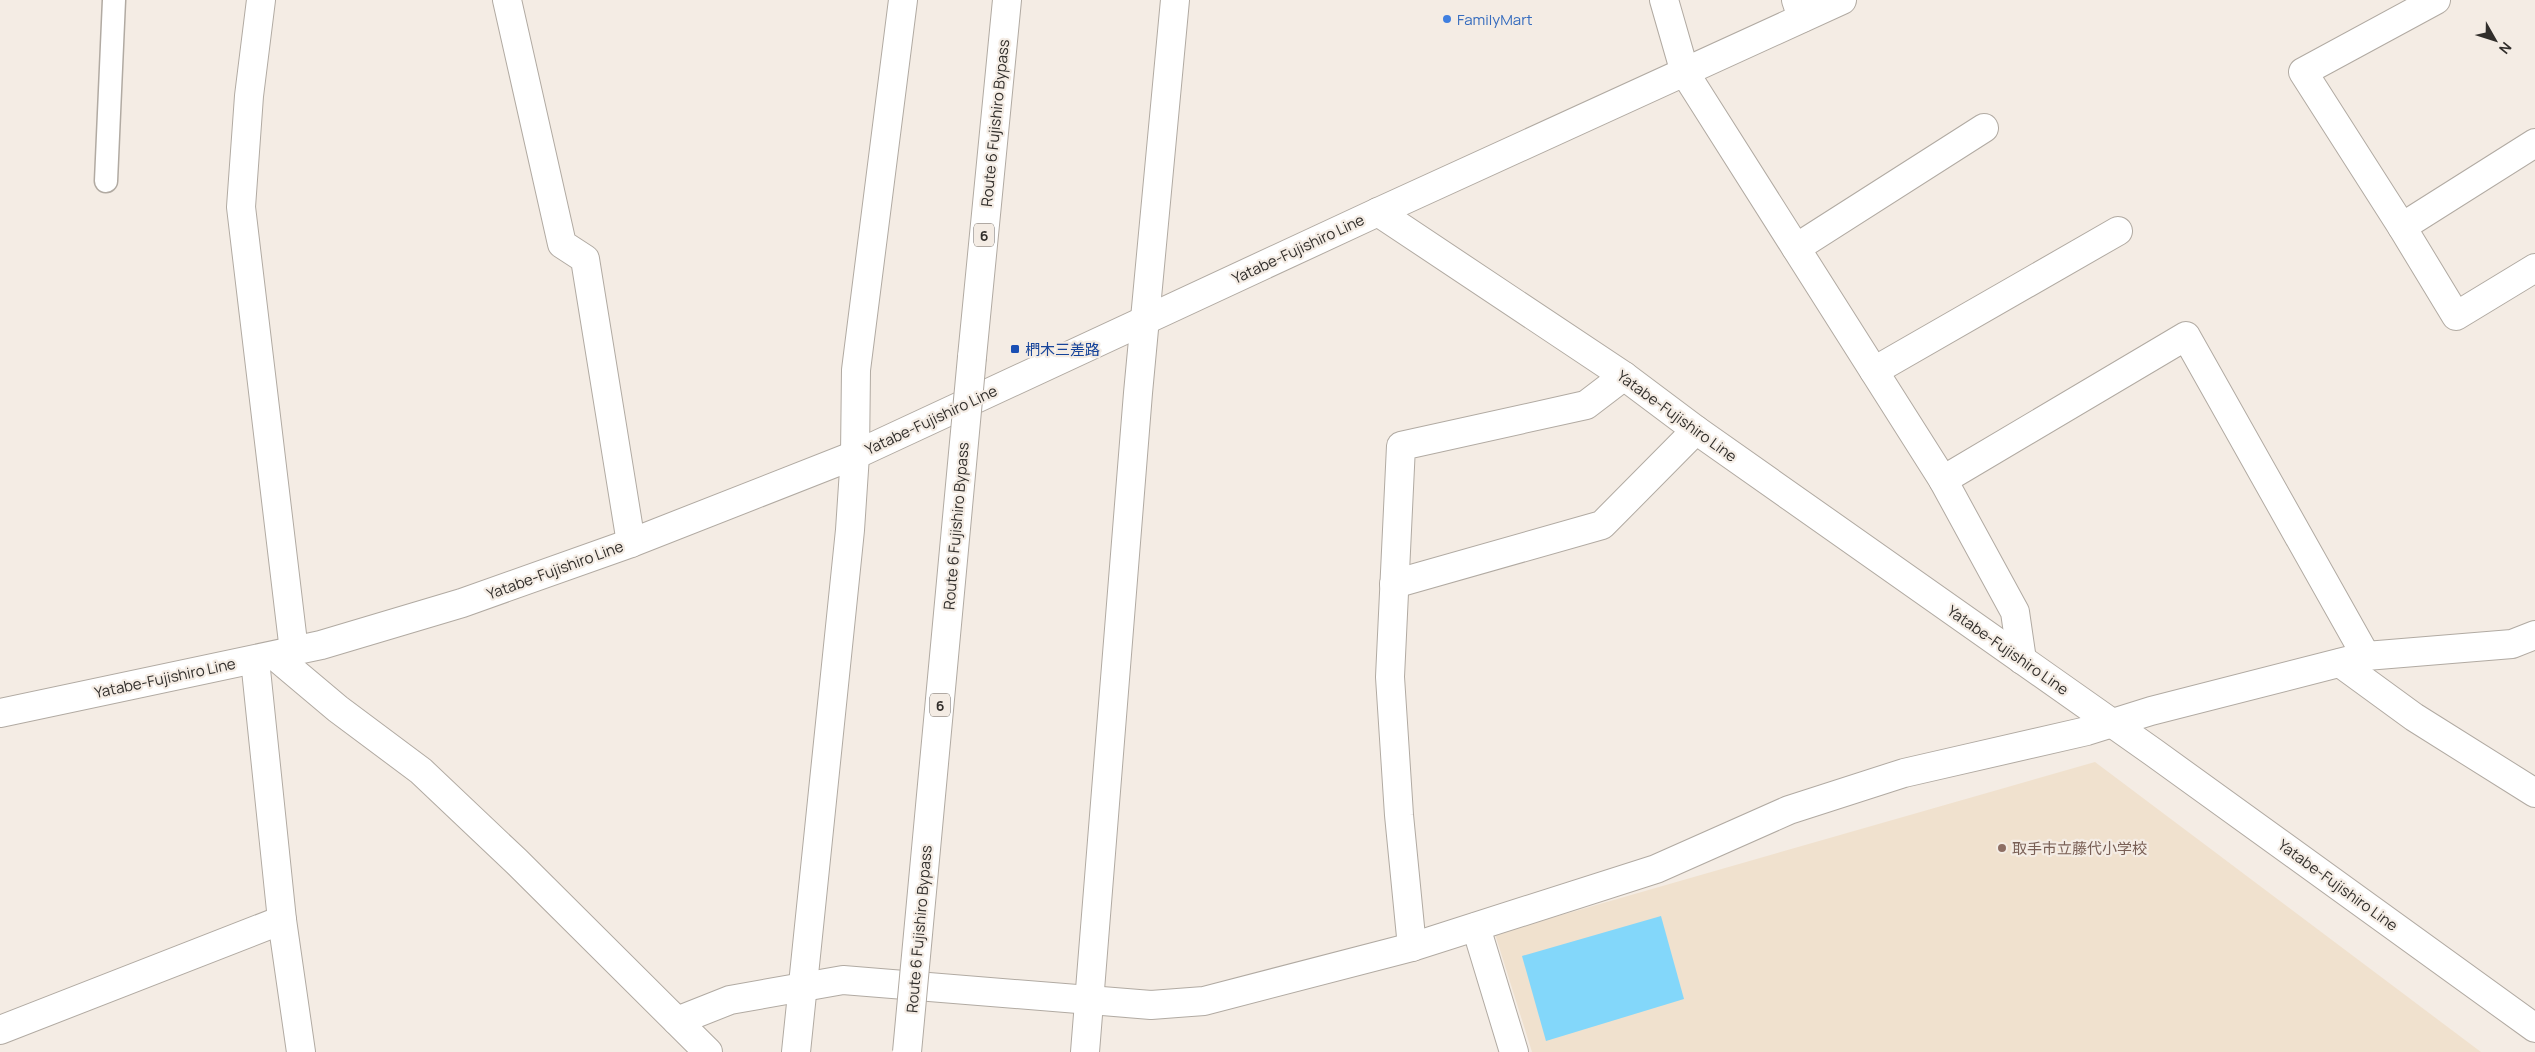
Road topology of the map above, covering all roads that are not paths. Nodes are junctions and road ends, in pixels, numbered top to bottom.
1 (114, 0) edge
2 (261, 0) edge
3 (507, 0) edge
4 (903, 0) edge
5 (1007, 0) edge
6 (1175, 0) edge
7 (1664, 0) edge
8 (1842, 0) edge
9 (2436, 0) edge
10 (1799, 9) edge
11 (1685, 73) junction
12 (1984, 128) dead end
13 (2535, 143) edge
14 (106, 182) dead end
15 (1378, 212) junction
16 (2402, 228) junction
17 (2118, 231) dead end
18 (1796, 248) junction
19 (2535, 268) edge
20 (1145, 320) junction
21 (1874, 372) junction
22 (1624, 376) junction
23 (1696, 430) junction
24 (855, 455) junction
25 (1943, 480) junction
26 (631, 543) junction
27 (1394, 584) junction
28 (2535, 635) edge
29 (275, 656) junction
30 (2366, 656) junction
31 (2022, 660) junction
32 (2340, 662) junction
33 (0, 713) edge
34 (2113, 724) junction
35 (2535, 793) edge
36 (282, 920) junction
37 (1476, 927) junction
38 (1412, 947) junction
39 (802, 987) junction
40 (1090, 1000) junction
41 (677, 1021) junction
42 (2535, 1028) edge
43 (0, 1030) edge
44 (301, 1052) edge
45 (708, 1052) edge
46 (796, 1052) edge
47 (907, 1052) edge
48 (1085, 1052) edge
49 (1514, 1052) edge

1 - 14 lane
2 - 29 main road
3 - 26 main road
4 - 24 main road
5 - 47 main road, Route 6 Fujishiro Bypass / 6, bridge
6 - 20 main road
7 - 11 main road
8 - 10 main road
9 - 16 main road
10 - 11 main road
11 - 15 main road
11 - 18 main road
12 - 18 main road
13 - 16 main road
15 - 20 main road, Yatabe-Fujishiro Line
15 - 22 main road, Yatabe-Fujishiro Line
16 - 19 main road
17 - 21 main road
18 - 21 main road
20 - 24 main road, Yatabe-Fujishiro Line
20 - 40 main road
21 - 25 main road
22 - 23 main road, Yatabe-Fujishiro Line
22 - 27 main road
23 - 27 main road
23 - 31 main road, Yatabe-Fujishiro Line
24 - 26 main road, Yatabe-Fujishiro Line
24 - 39 main road
25 - 30 main road
25 - 31 main road
26 - 29 main road, Yatabe-Fujishiro Line
27 - 38 main road
28 - 30 main road
29 - 33 main road, Yatabe-Fujishiro Line
29 - 36 main road
29 - 41 main road
30 - 32 main road
31 - 34 main road, Yatabe-Fujishiro Line
32 - 34 main road
32 - 35 main road
34 - 37 main road
34 - 42 main road, Yatabe-Fujishiro Line
36 - 43 main road
36 - 44 main road
37 - 38 main road
37 - 49 main road
38 - 40 main road
39 - 40 main road
39 - 41 main road
39 - 46 main road
40 - 48 main road
41 - 45 main road

